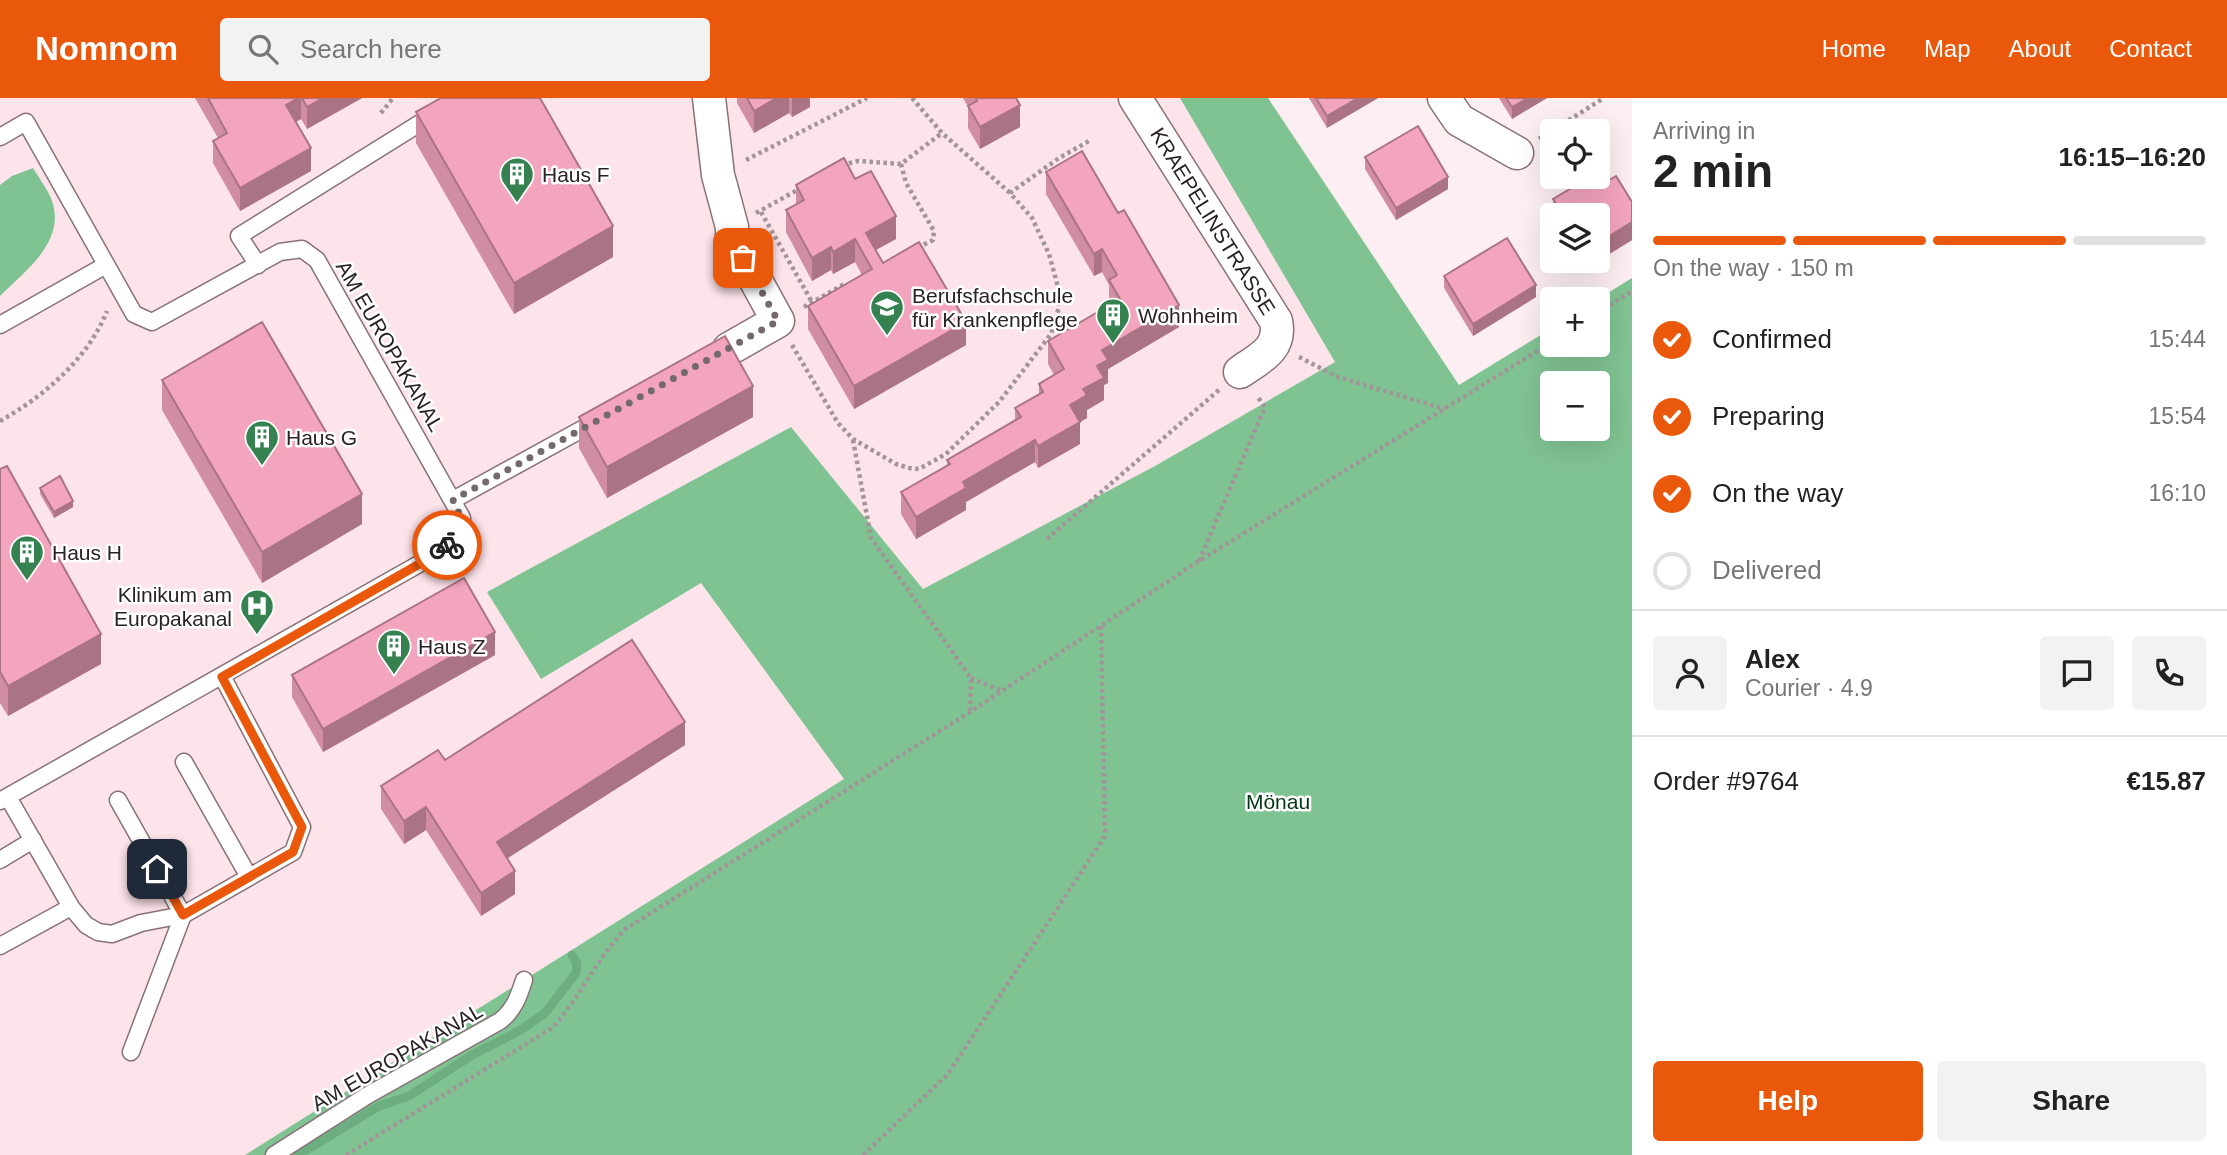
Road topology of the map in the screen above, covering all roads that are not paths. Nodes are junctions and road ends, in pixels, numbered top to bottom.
1 (709, 98) edge
2 (1135, 98) edge
3 (1444, 98) edge
4 (446, 107) edge
5 (0, 137) edge
6 (1517, 153) road end
7 (106, 265) junction
8 (258, 265) junction
9 (0, 325) edge
10 (723, 352) edge
11 (1240, 372) road end
12 (609, 414) edge
13 (453, 500) junction
14 (222, 677) junction
15 (184, 762) dead end
16 (4, 799) edge
17 (118, 800) dead end
18 (33, 840) junction
19 (0, 860) edge
20 (249, 877) junction
21 (71, 906) junction
22 (183, 915) junction
23 (0, 946) edge
24 (524, 980) dead end
25 (131, 1052) dead end
26 (274, 1155) edge

1 - 10 street
2 - 11 street, KRAEPELINSTRASSE
3 - 6 street
4 - 8 lane
5 - 7 lane, AM EUROPAKANAL
7 - 8 lane, AM EUROPAKANAL
7 - 9 lane
8 - 13 lane, AM EUROPAKANAL
12 - 13 lane
13 - 14 lane, AM EUROPAKANAL
14 - 16 lane, AM EUROPAKANAL
14 - 20 lane, AM EUROPAKANAL
15 - 20 lane
16 - 18 lane, AM EUROPAKANAL
17 - 22 lane
18 - 19 lane
18 - 21 lane, AM EUROPAKANAL
20 - 22 lane, AM EUROPAKANAL
21 - 22 lane, AM EUROPAKANAL
21 - 23 lane
22 - 25 lane
24 - 26 lane, AM EUROPAKANAL

